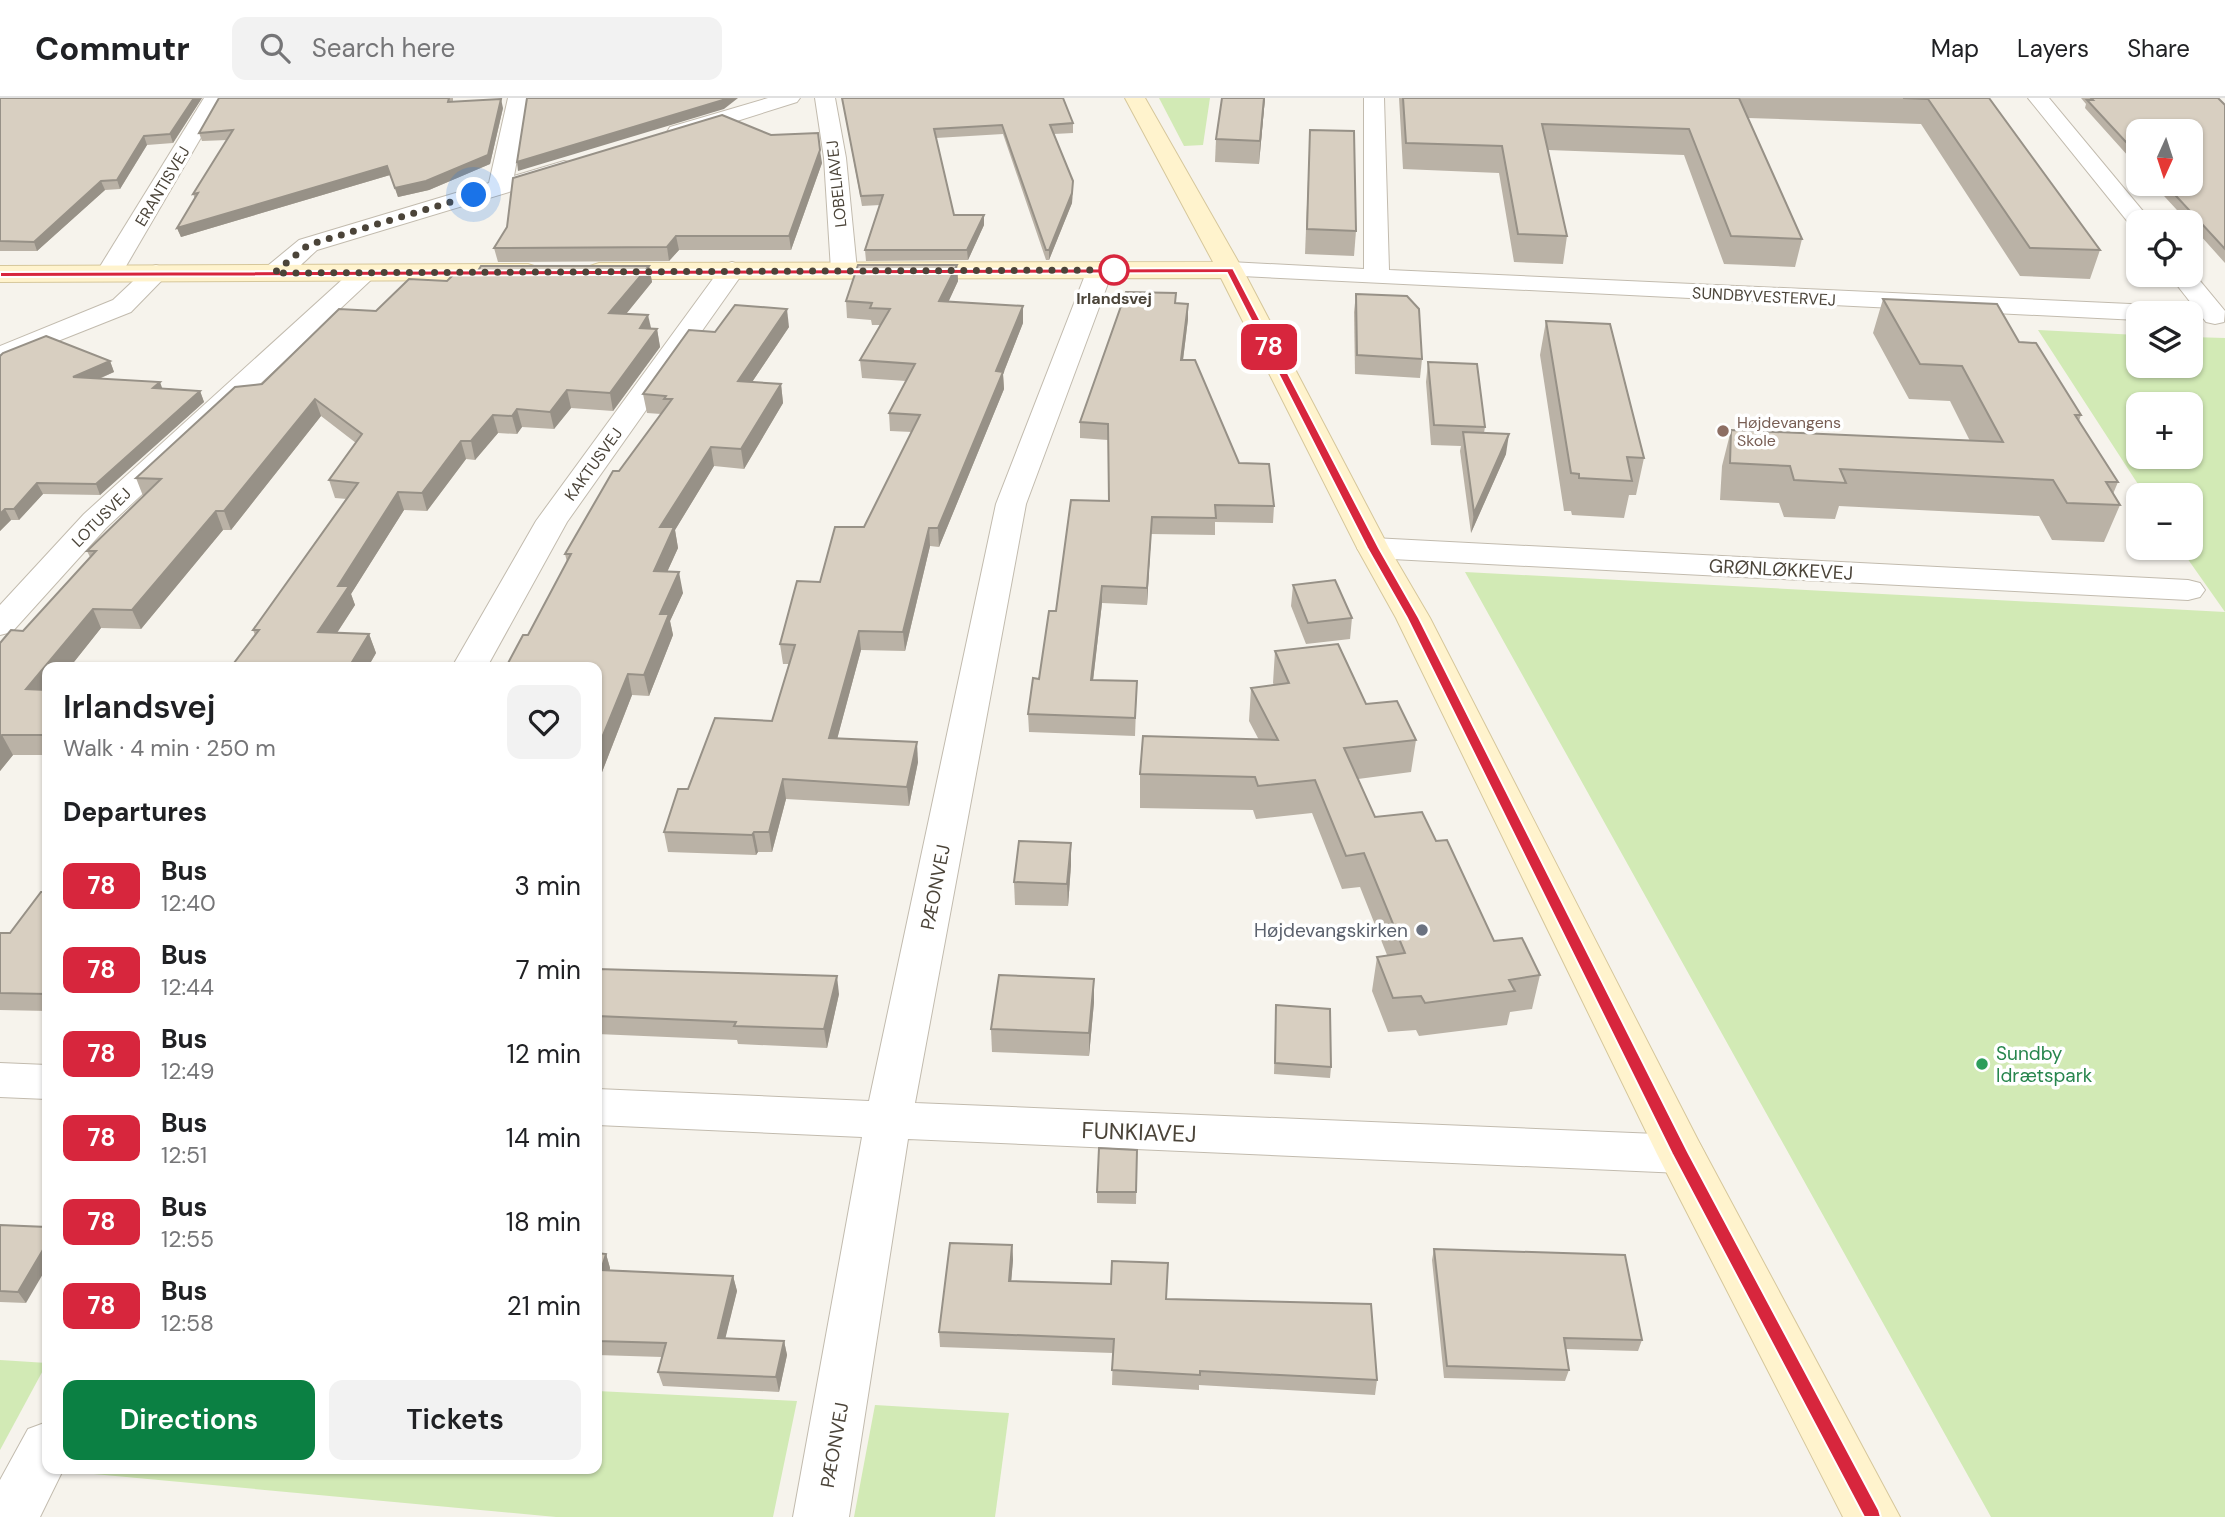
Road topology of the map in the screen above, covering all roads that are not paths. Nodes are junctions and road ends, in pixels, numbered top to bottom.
1 (214, 98) edge
2 (518, 98) edge
3 (790, 98) edge
4 (825, 98) edge
5 (1135, 98) edge
6 (1374, 98) edge
7 (2038, 98) edge
8 (659, 138) edge
9 (580, 163) edge
10 (500, 187) junction
11 (2130, 210) edge
12 (732, 270) junction
13 (844, 270) junction
14 (1100, 270) junction
15 (1230, 270) junction
16 (110, 273) junction
17 (156, 273) junction
18 (274, 273) junction
19 (364, 273) junction
20 (0, 274) edge
21 (1377, 278) junction
22 (2190, 287) edge
23 (2126, 312) edge
24 (2210, 316) edge
25 (0, 356) edge
26 (1373, 548) junction
27 (2188, 590) dead end
28 (0, 625) edge
29 (472, 662) edge
30 (0, 1080) edge
31 (42, 1082) edge
32 (602, 1107) edge
33 (888, 1121) junction
34 (1681, 1154) junction
35 (42, 1456) edge
36 (10, 1517) edge
37 (821, 1517) edge
38 (1871, 1517) edge

1 - 16 street, ERANTISVEJ
2 - 10 street
3 - 8 street
4 - 13 street, LOBELIAVEJ
5 - 15 street
6 - 21 street
7 - 11 street
9 - 10 street
10 - 18 street
12 - 13 street, SUNDBYVESTERVEJ
12 - 19 street, SUNDBYVESTERVEJ
12 - 29 street, KAKTUSVEJ
13 - 14 street, SUNDBYVESTERVEJ
14 - 15 street, SUNDBYVESTERVEJ
14 - 33 street, PÆONVEJ
15 - 21 street, SUNDBYVESTERVEJ
15 - 26 street
16 - 17 street, SUNDBYVESTERVEJ
16 - 20 street, SUNDBYVESTERVEJ
17 - 18 street, SUNDBYVESTERVEJ
17 - 25 street
18 - 19 street, SUNDBYVESTERVEJ
19 - 28 street, LOTUSVEJ
21 - 23 street, SUNDBYVESTERVEJ
22 - 24 street
26 - 27 street, GRØNLØKKEVEJ
26 - 34 street
30 - 31 street
32 - 33 street, FUNKIAVEJ
33 - 34 street, FUNKIAVEJ
33 - 37 street, PÆONVEJ
34 - 38 street
35 - 36 street

